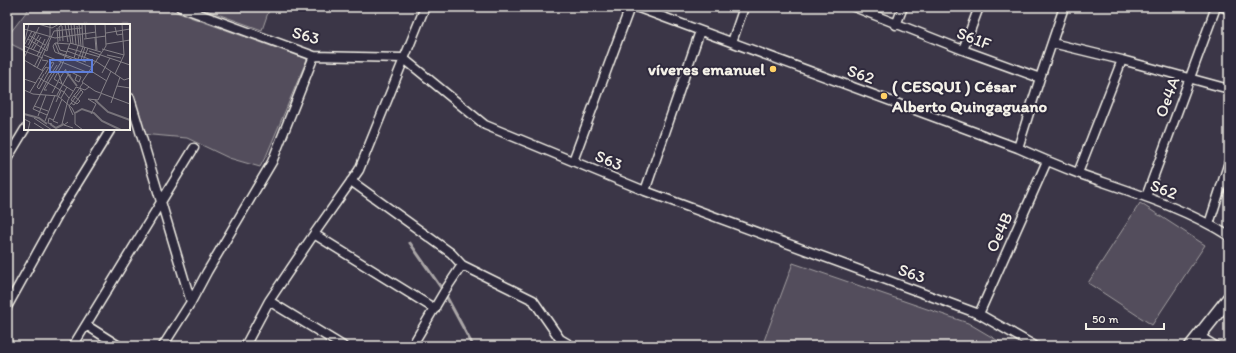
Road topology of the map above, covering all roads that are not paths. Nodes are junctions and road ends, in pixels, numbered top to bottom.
1 (180, 7) edge
2 (424, 7) edge
3 (630, 7) edge
4 (636, 7) edge
5 (744, 7) edge
6 (854, 7) edge
7 (902, 7) edge
8 (979, 7) edge
9 (1064, 7) edge
10 (1216, 7) edge
11 (1223, 7) edge
12 (1229, 9) edge
13 (896, 25) junction
14 (700, 31) junction
15 (732, 42) junction
16 (1052, 43) junction
17 (963, 50) junction
18 (314, 56) junction
19 (404, 58) junction
20 (1122, 60) junction
21 (1040, 78) junction
22 (1190, 78) junction
23 (1229, 89) edge
24 (130, 102) edge
25 (24, 130) edge
26 (110, 130) edge
27 (194, 148) dead end
28 (1018, 148) junction
29 (7, 159) edge
30 (573, 161) junction
31 (1047, 161) junction
32 (1229, 162) edge
33 (1078, 173) junction
34 (351, 181) junction
35 (645, 191) junction
36 (1146, 197) junction
37 (161, 203) junction
38 (1209, 224) junction
39 (314, 234) junction
40 (1229, 236) edge
41 (462, 265) junction
42 (1229, 298) edge
43 (269, 301) junction
44 (191, 302) junction
45 (7, 308) edge
46 (434, 308) junction
47 (979, 314) junction
48 (86, 326) junction
49 (1199, 336) junction
50 (562, 343) edge
51 (73, 346) edge
52 (119, 346) edge
53 (163, 346) edge
54 (245, 346) edge
55 (343, 346) edge
56 (412, 346) edge
57 (572, 346) edge
58 (1034, 346) edge
59 (1190, 346) edge
60 (1215, 346) edge

1 - 18 street, S63
2 - 19 street
3 - 30 street
4 - 14 street, S62
5 - 15 street
6 - 13 street, S61F
7 - 13 street
8 - 17 street
9 - 16 street
10 - 22 street, Oe4A
11 - 12 street
13 - 17 street, S61F
14 - 15 street, S62
14 - 35 street
15 - 28 street, S62
16 - 20 street
16 - 21 street
17 - 21 street, S61F
18 - 19 street, S63
18 - 44 street
19 - 30 street, S63
19 - 34 street
20 - 22 street
20 - 33 street
21 - 28 street
22 - 23 street
22 - 36 street, Oe4A
24 - 37 street
25 - 29 street
26 - 45 street
27 - 37 street
28 - 31 street, S62
30 - 35 street, S63
31 - 33 street, S62
31 - 47 street, Oe4B
32 - 38 street
33 - 36 street, S62
34 - 39 street
34 - 41 street
35 - 47 street, S63
36 - 38 street, S62
37 - 44 street
37 - 48 street
38 - 40 street, S62
39 - 43 street
39 - 46 street
41 - 46 street
41 - 50 street
42 - 49 street
43 - 54 street
43 - 55 street
44 - 53 street
46 - 56 street
47 - 58 street, S63
48 - 51 street
48 - 52 street
49 - 59 street
49 - 60 street
50 - 57 street

